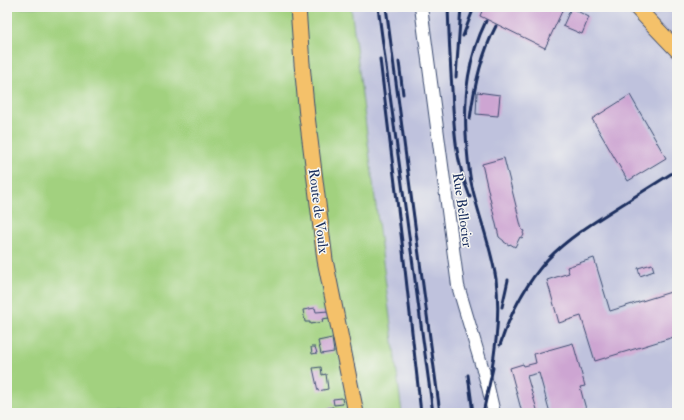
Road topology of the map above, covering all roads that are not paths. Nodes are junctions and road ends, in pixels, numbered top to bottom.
1 (298, 7) edge
2 (421, 7) edge
3 (636, 7) edge
4 (677, 50) edge
5 (356, 413) edge
6 (494, 413) edge

1 - 5 main road, Route de Voulx
2 - 6 street, Rue Bellocier
3 - 4 main road

